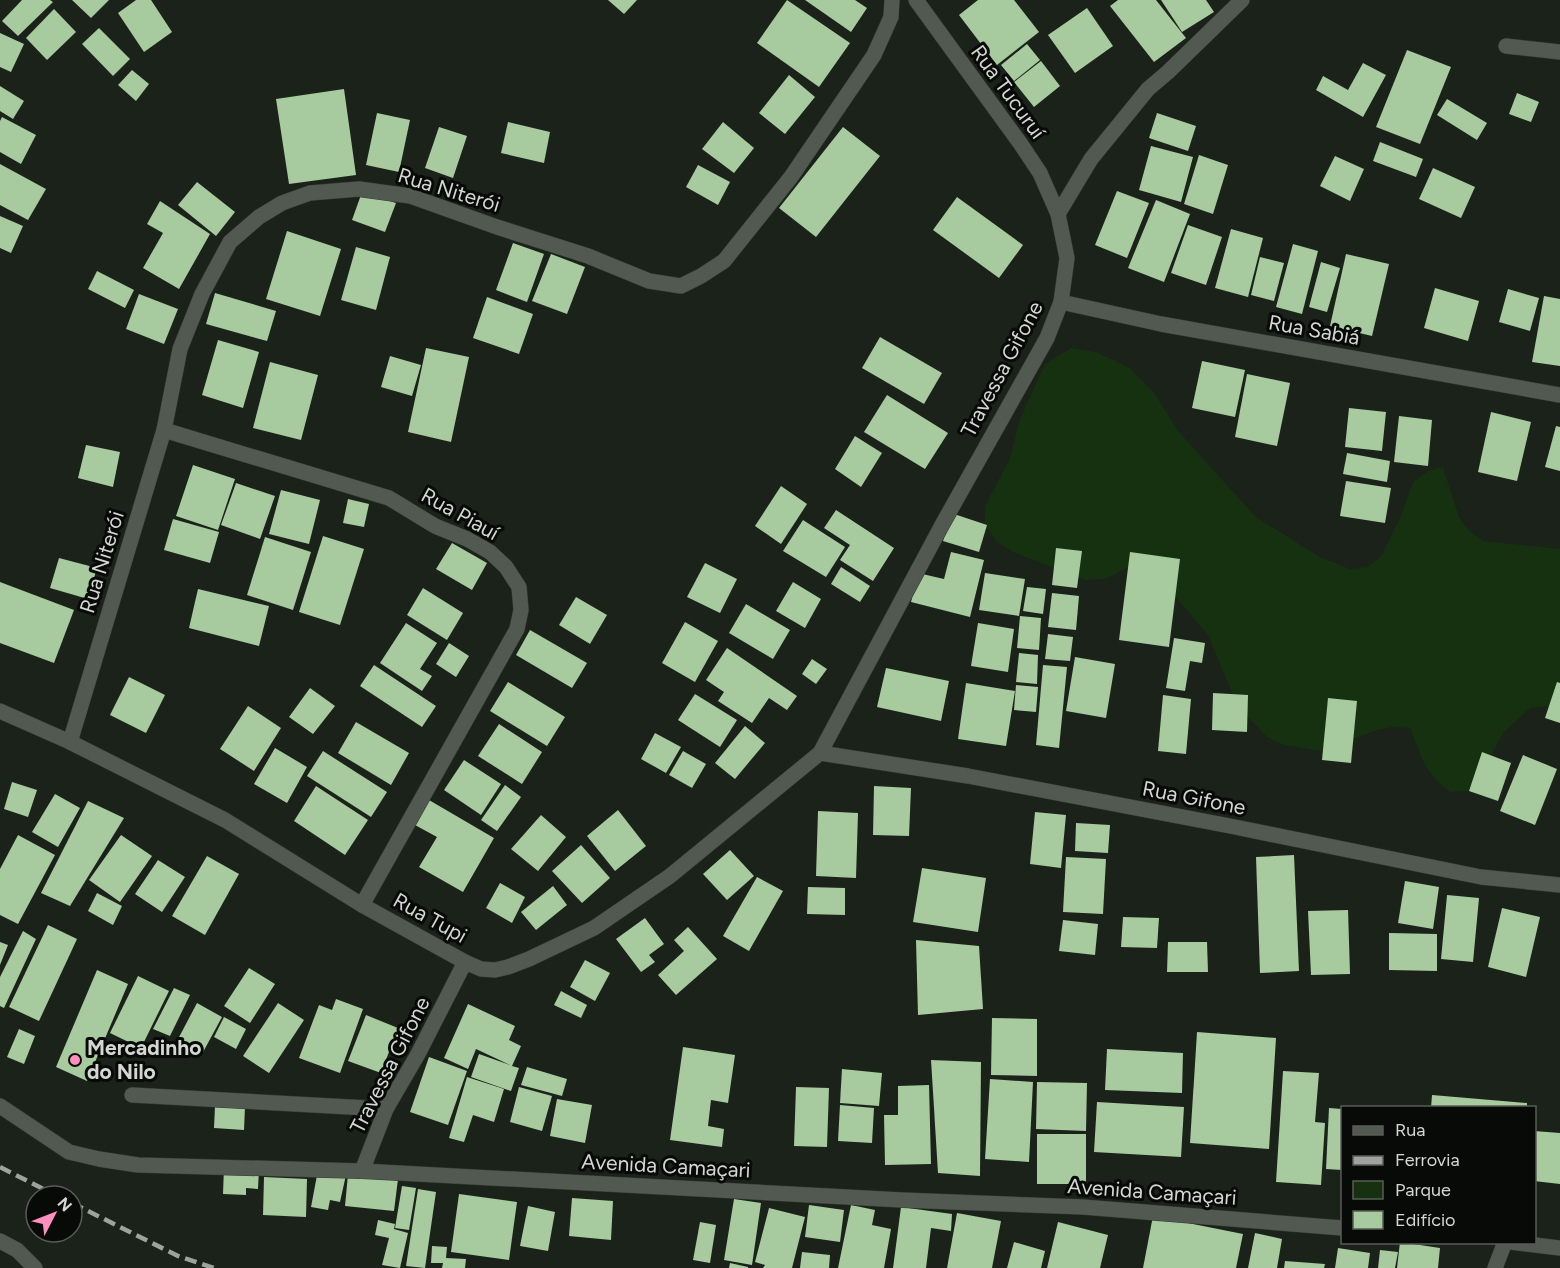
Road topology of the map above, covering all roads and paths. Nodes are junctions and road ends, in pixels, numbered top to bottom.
1 (891, 0) edge
2 (916, 0) edge
3 (1242, 0) edge
4 (1506, 46) dead end
5 (1560, 52) edge
6 (1058, 214) junction
7 (1061, 302) junction
8 (1560, 395) edge
9 (164, 430) junction
10 (0, 711) edge
11 (70, 742) junction
12 (820, 753) junction
13 (1560, 885) edge
14 (362, 905) junction
15 (465, 962) junction
16 (132, 1095) dead end
17 (1, 1108) edge
18 (386, 1109) junction
19 (362, 1171) junction
20 (1341, 1228) edge
21 (0, 1241) edge
22 (1504, 1244) edge
23 (1527, 1244) edge
24 (1560, 1248) edge
25 (35, 1268) edge
26 (1495, 1268) edge

1 - 9 street, Rua Niterói
2 - 6 street, Rua Tucuruí
3 - 6 street
4 - 5 street
6 - 7 street, Travessa Gifone
7 - 8 street, Rua Sabiá
7 - 12 street, Travessa Gifone
9 - 11 street, Rua Niterói
9 - 14 street, Rua Piauí
10 - 11 street, Rua Tupi
11 - 14 street, Rua Tupi
12 - 13 street, Rua Gifone
12 - 15 street, Rua Tupi
14 - 15 street, Rua Tupi
15 - 18 street, Travessa Gifone
16 - 18 street
17 - 19 street, Avenida Camaçari
18 - 19 street, Travessa Gifone
19 - 20 street, Avenida Camaçari
21 - 25 street
22 - 26 street
23 - 24 street

